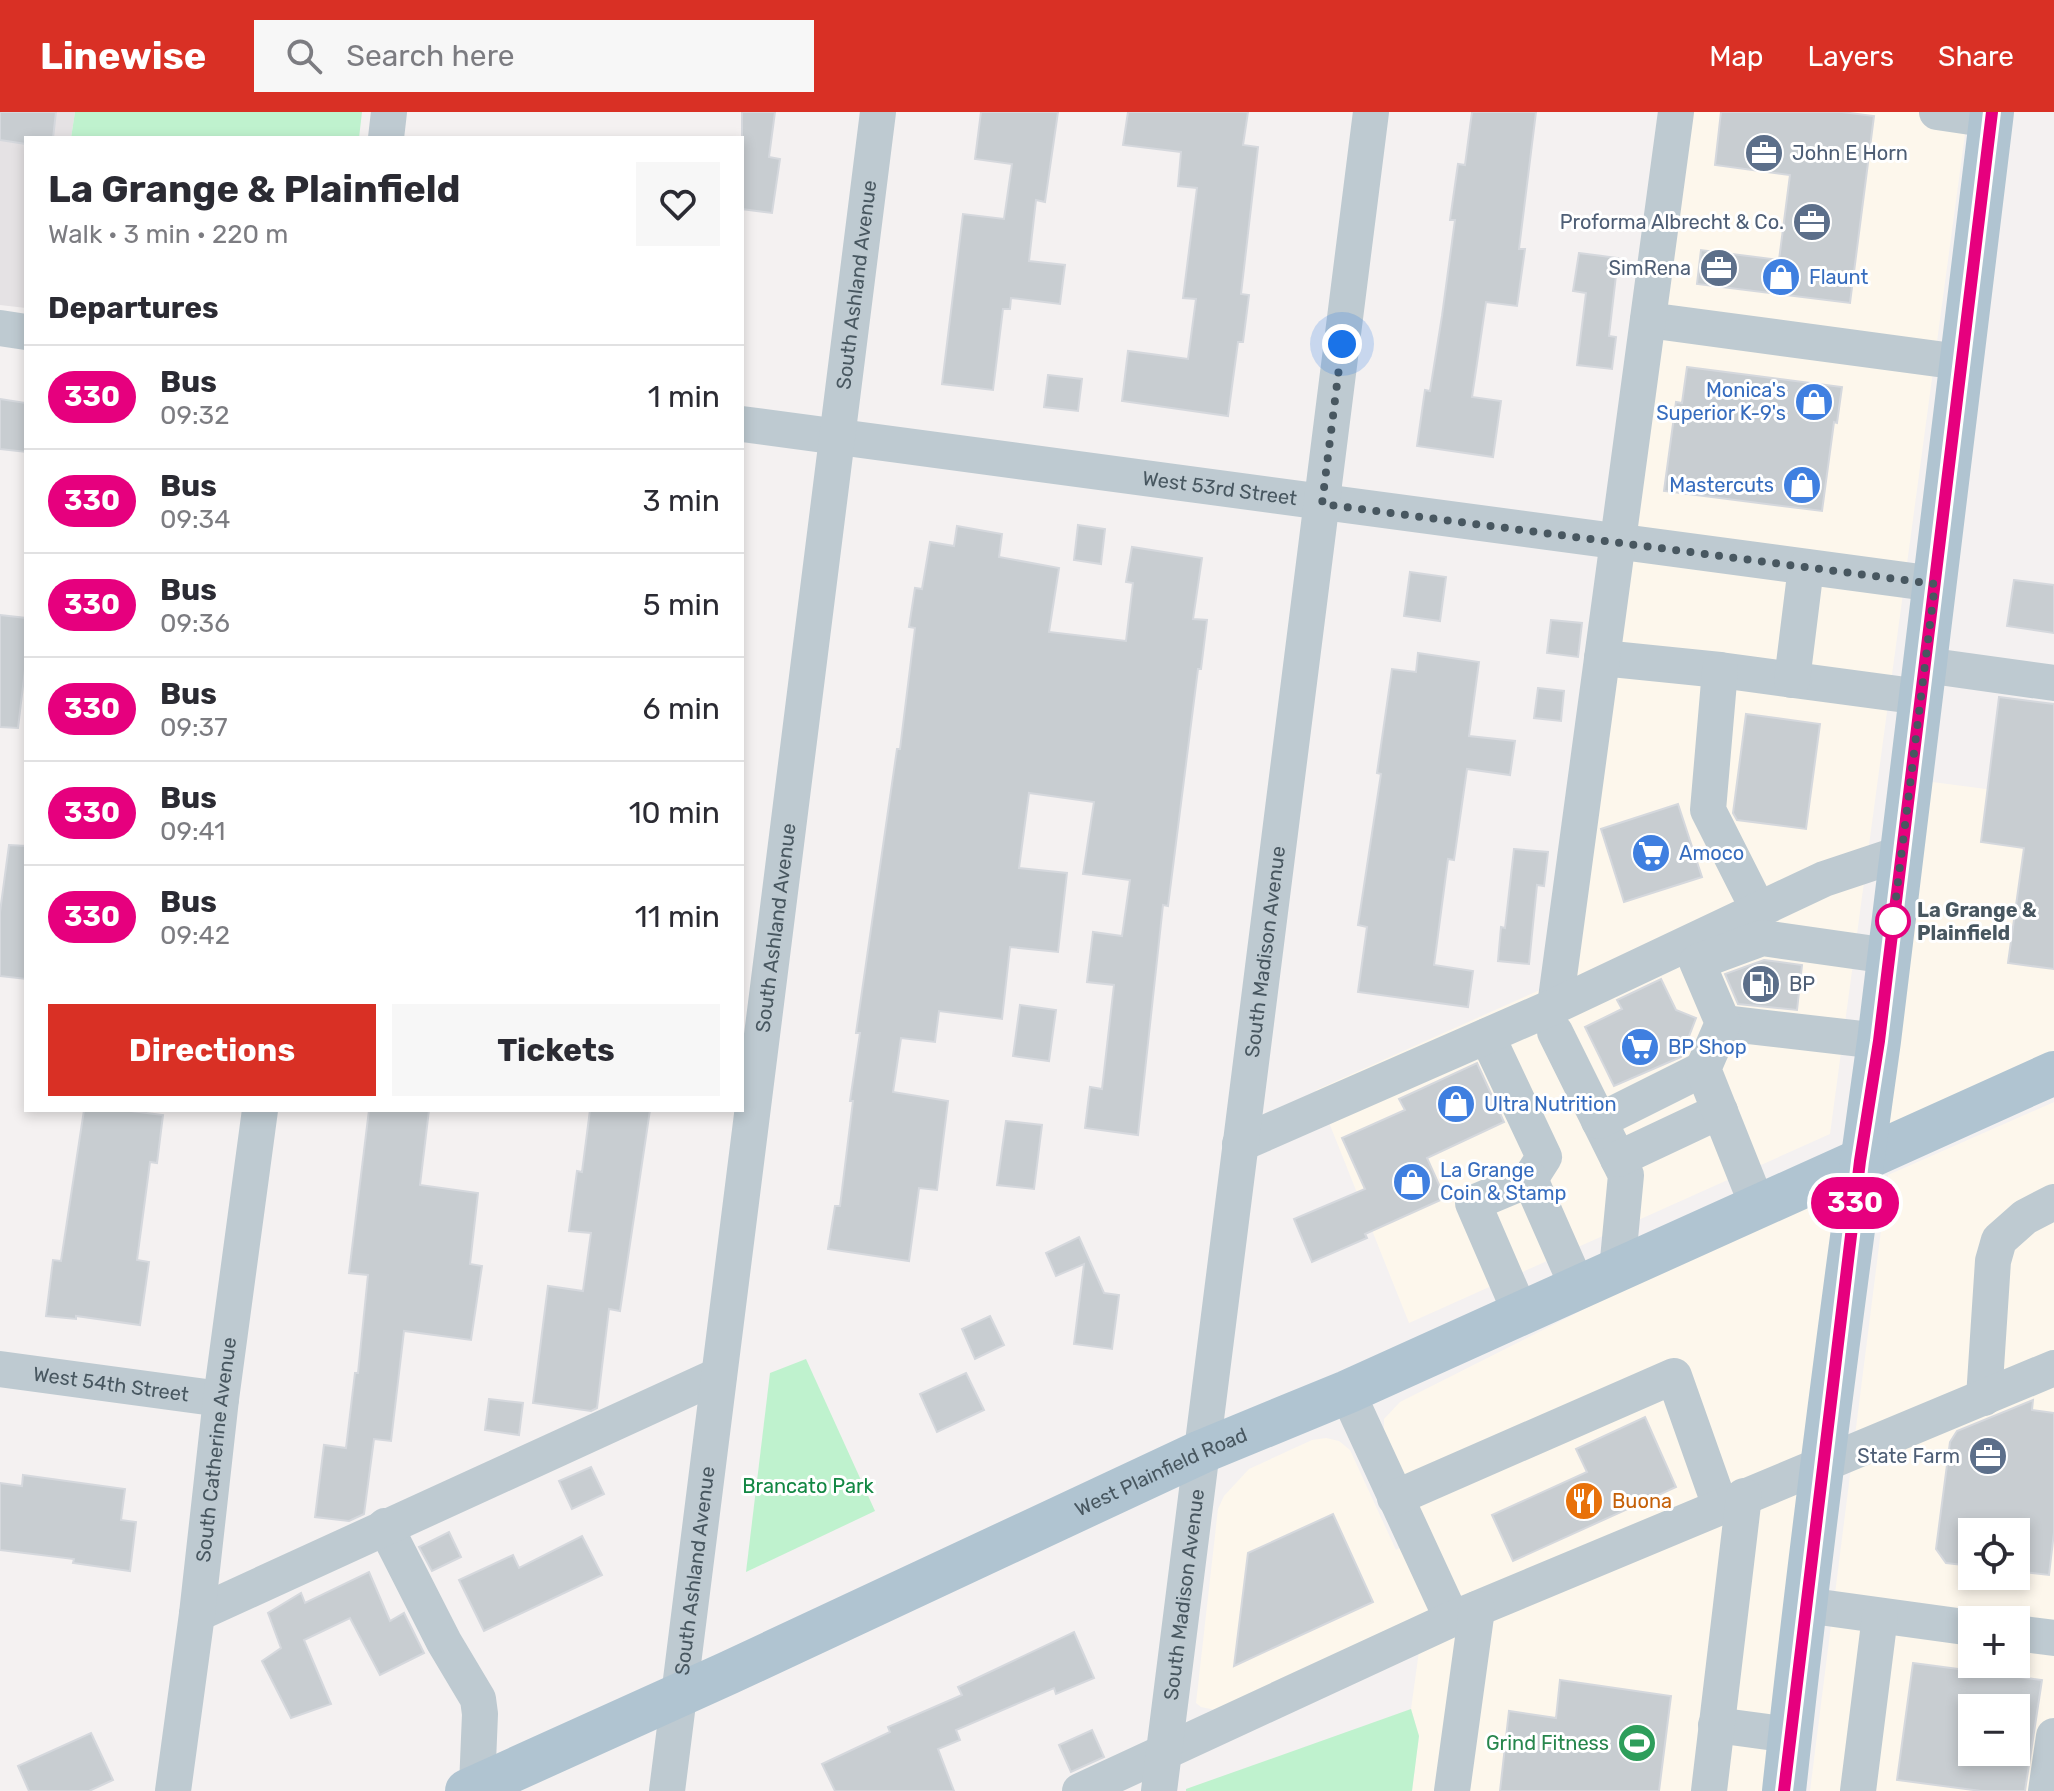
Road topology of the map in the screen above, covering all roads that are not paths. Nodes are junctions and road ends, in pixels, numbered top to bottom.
1 (389, 112) edge
2 (878, 112) edge
3 (1371, 112) edge
4 (1676, 112) edge
5 (1937, 112) edge
6 (1992, 116) edge
7 (386, 136) edge
8 (1648, 320) junction
9 (0, 328) edge
10 (24, 332) edge
11 (1960, 362) junction
12 (744, 424) edge
13 (836, 436) junction
14 (1322, 504) junction
15 (1618, 542) junction
16 (1806, 567) junction
17 (1935, 584) junction
18 (1602, 658) junction
19 (1720, 670) junction
20 (1792, 680) junction
21 (1923, 681) junction
22 (2054, 683) edge
23 (1902, 853) junction
24 (1759, 911) junction
25 (1889, 956) junction
26 (1555, 1019) junction
27 (1723, 1023) junction
28 (1487, 1036) junction
29 (1879, 1041) junction
30 (1703, 1069) junction
31 (2053, 1077) edge
32 (1720, 1111) junction
33 (260, 1112) edge
34 (1599, 1121) junction
35 (1240, 1144) junction
36 (1618, 1159) junction
37 (1860, 1161) junction
38 (1530, 1179) junction
39 (2054, 1202) edge
40 (1758, 1207) junction
41 (1597, 1279) junction
42 (1521, 1314) junction
43 (2054, 1368) edge
44 (0, 1369) edge
45 (719, 1375) junction
46 (1347, 1392) junction
47 (1984, 1398) junction
48 (221, 1399) junction
49 (1201, 1452) junction
50 (1821, 1467) junction
51 (1395, 1498) junction
52 (1732, 1501) junction
53 (385, 1526) junction
54 (1805, 1605) junction
55 (197, 1614) junction
56 (1464, 1614) junction
57 (1880, 1616) junction
58 (1958, 1626) edge
59 (2030, 1635) edge
60 (2054, 1638) edge
61 (679, 1696) junction
62 (1716, 1725) junction
63 (1790, 1735) junction
64 (2054, 1736) edge
65 (1164, 1751) junction
66 (472, 1789) edge
67 (173, 1791) edge
68 (667, 1791) edge
69 (1080, 1791) edge
70 (1159, 1791) edge
71 (1452, 1791) edge
72 (1709, 1791) edge
73 (1784, 1791) edge
74 (1858, 1791) edge
75 (2046, 1791) edge

1 - 7 street
2 - 13 street, South Ashland Avenue
3 - 14 street, South Madison Avenue
4 - 8 street
5 - 6 street
6 - 11 main road
8 - 11 street
8 - 15 street
9 - 10 street
11 - 17 main road
12 - 13 street, West 53rd Street
13 - 14 street, West 53rd Street
13 - 45 street, South Ashland Avenue
14 - 15 street, West 53rd Street
14 - 35 street, South Madison Avenue
15 - 16 street, West 53rd Street
15 - 18 street
16 - 17 street, West 53rd Street
16 - 20 street
17 - 21 main road
18 - 19 street
18 - 26 street
19 - 20 street
19 - 24 street
20 - 21 street
21 - 22 street
21 - 23 main road
23 - 24 street
23 - 25 main road
24 - 26 street
25 - 27 street
25 - 29 main road
26 - 28 street
26 - 34 street
27 - 29 street
27 - 30 street
28 - 35 street
28 - 38 street
29 - 37 main road
30 - 32 street
30 - 34 street
31 - 37 main road, West Plainfield Road
32 - 36 street
32 - 40 street
33 - 48 street, South Catherine Avenue
34 - 36 street
35 - 49 street, South Madison Avenue
36 - 41 street
37 - 40 main road, West Plainfield Road
37 - 50 main road
38 - 41 street
38 - 42 street
39 - 47 street
40 - 41 main road, West Plainfield Road
41 - 42 main road, West Plainfield Road
42 - 46 main road, West Plainfield Road
43 - 47 street
44 - 48 street, West 54th Street
45 - 53 street
45 - 61 street, South Ashland Avenue
46 - 49 main road, West Plainfield Road
46 - 51 street
47 - 50 street
48 - 55 street, South Catherine Avenue
49 - 61 main road, West Plainfield Road
49 - 65 street, South Madison Avenue
50 - 52 street
50 - 54 main road
51 - 52 street
51 - 56 street
52 - 56 street
52 - 62 street
53 - 55 street
53 - 66 street
54 - 57 street
54 - 63 main road
55 - 67 street, South Catherine Avenue
56 - 65 street
56 - 71 street
57 - 58 street
57 - 74 street
59 - 60 street
61 - 66 main road, West Plainfield Road
61 - 68 street, South Ashland Avenue
62 - 63 street
62 - 72 street
63 - 73 main road
64 - 75 street
65 - 69 street
65 - 70 street, South Madison Avenue

